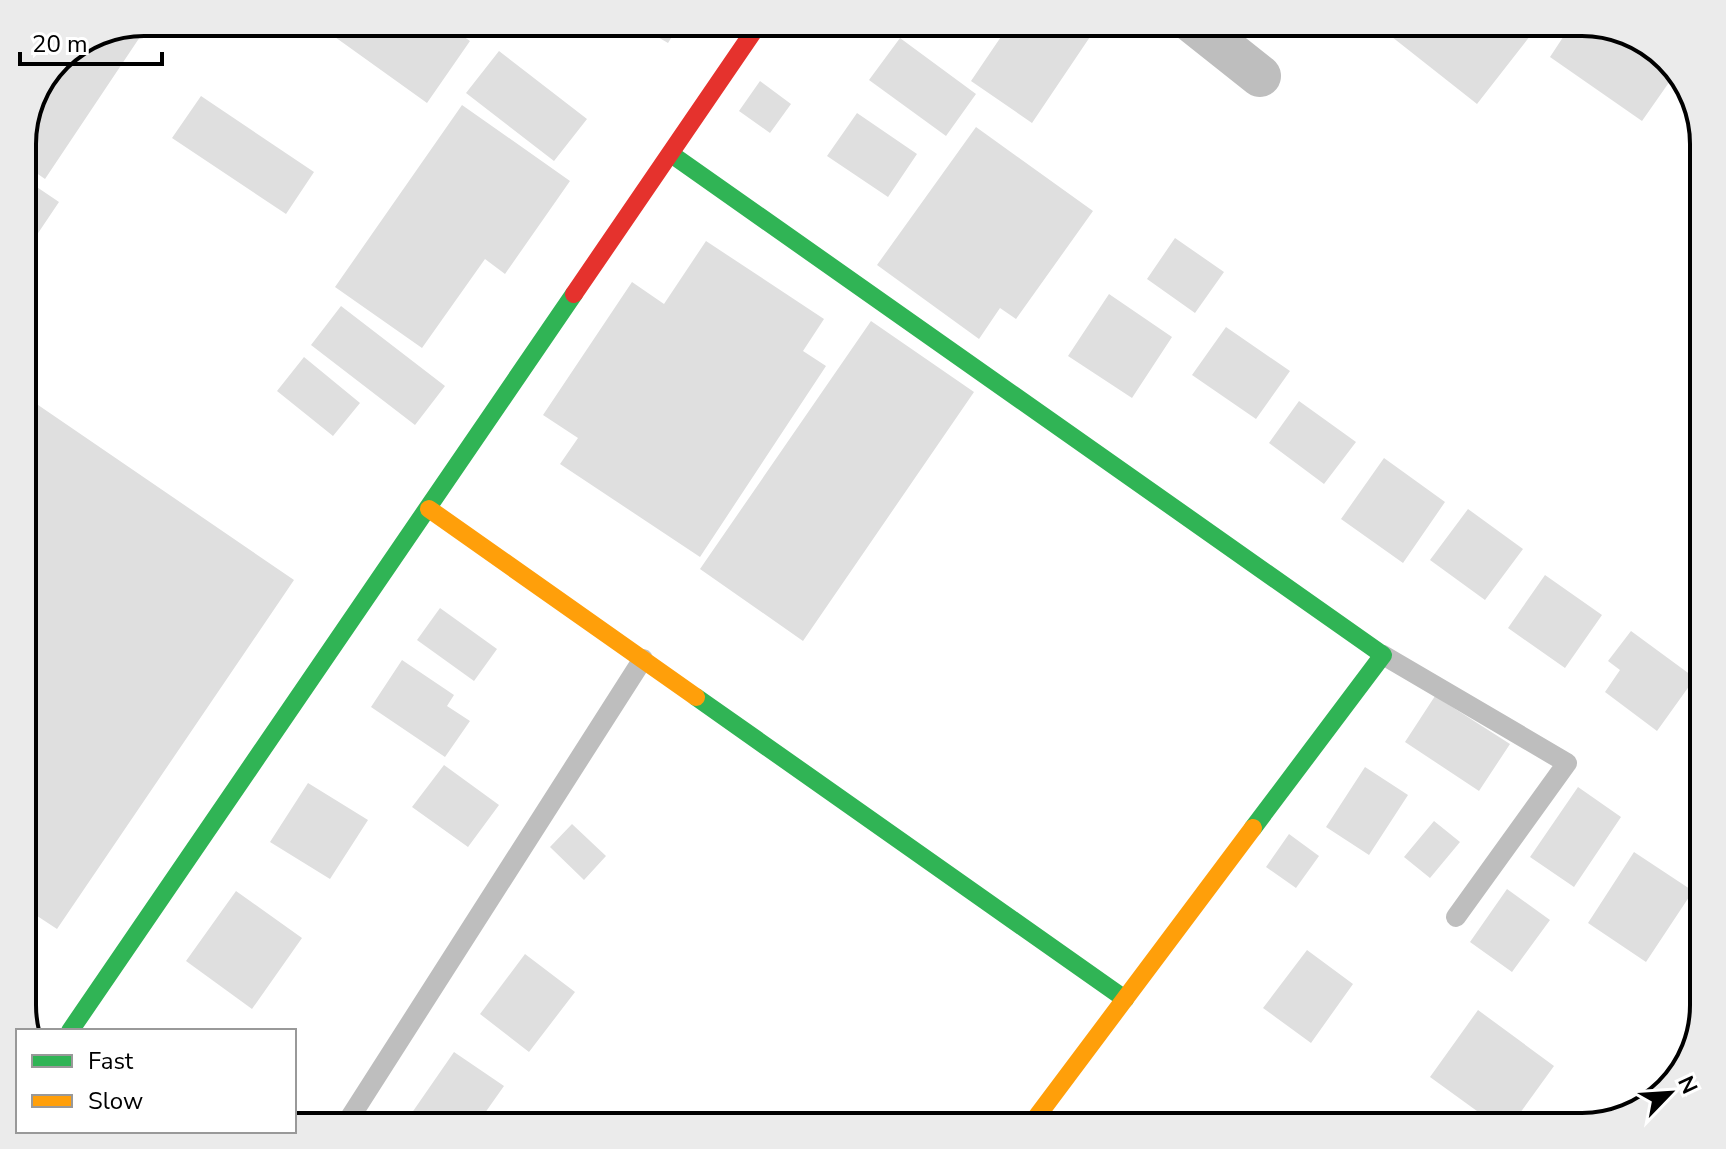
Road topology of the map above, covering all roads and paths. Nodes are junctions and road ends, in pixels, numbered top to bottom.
1 (751, 36) edge
2 (1210, 36) edge
3 (1260, 76) dead end
4 (671, 154) junction
5 (429, 509) junction
6 (1383, 655) junction
7 (643, 659) junction
8 (1456, 917) dead end
9 (1125, 999) junction
10 (71, 1029) edge
11 (353, 1113) edge
12 (1040, 1113) edge

1 - 4 street
2 - 3 street
4 - 5 street
4 - 6 street
5 - 7 street
5 - 10 street
6 - 8 lane
6 - 9 street
7 - 9 street
7 - 11 lane
9 - 12 street

